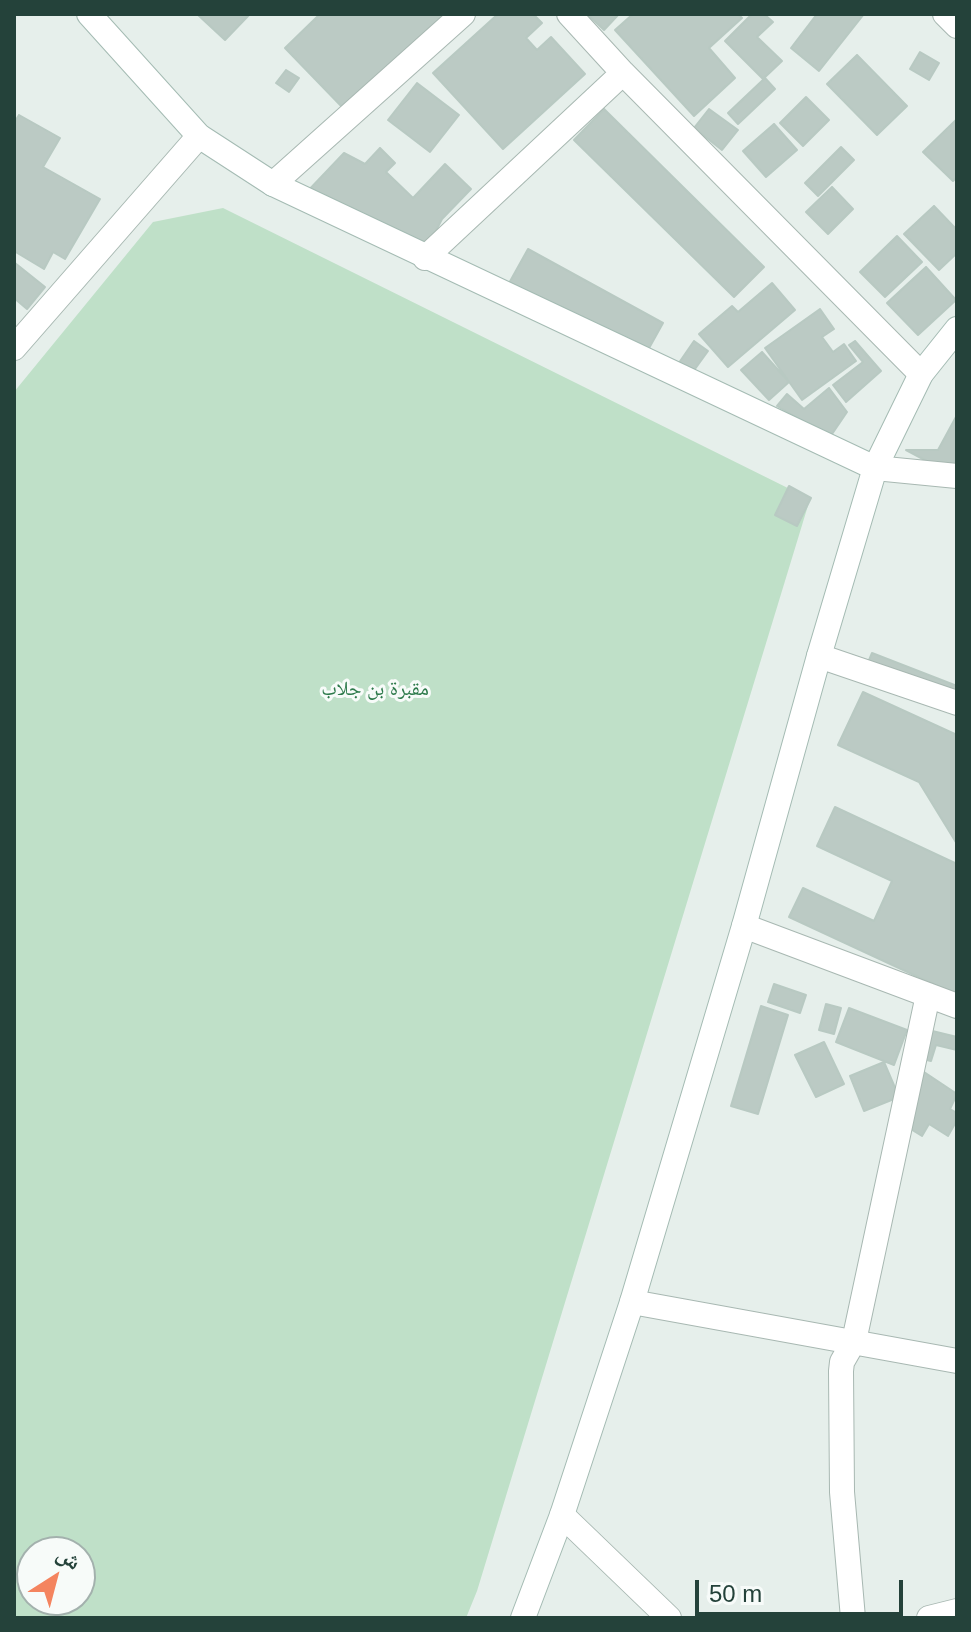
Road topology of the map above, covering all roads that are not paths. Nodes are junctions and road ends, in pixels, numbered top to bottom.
1 (89, 14) edge
2 (463, 14) edge
3 (569, 14) edge
4 (945, 14) edge
5 (957, 26) edge
6 (623, 73) junction
7 (199, 136) junction
8 (273, 184) junction
9 (425, 258) junction
10 (957, 329) edge
11 (14, 348) edge
12 (921, 374) junction
13 (875, 468) junction
14 (957, 476) edge
15 (819, 656) junction
16 (957, 703) edge
17 (744, 926) junction
18 (928, 995) junction
19 (957, 1006) edge
20 (632, 1302) junction
21 (854, 1341) junction
22 (957, 1361) edge
23 (562, 1515) junction
24 (957, 1611) edge
25 (523, 1618) edge
26 (669, 1618) edge
27 (853, 1618) edge
28 (929, 1618) edge

1 - 7 street
2 - 8 street
3 - 6 street
4 - 5 street
6 - 9 street
6 - 12 street
7 - 8 street
7 - 11 street
8 - 9 street
9 - 13 street
10 - 12 street
12 - 13 street
13 - 14 street
13 - 15 street
15 - 16 street
15 - 17 street
17 - 18 street
17 - 20 street
18 - 19 street
18 - 21 street
20 - 21 street
20 - 23 street
21 - 22 street
21 - 27 street
23 - 25 street
23 - 26 street
24 - 28 street

